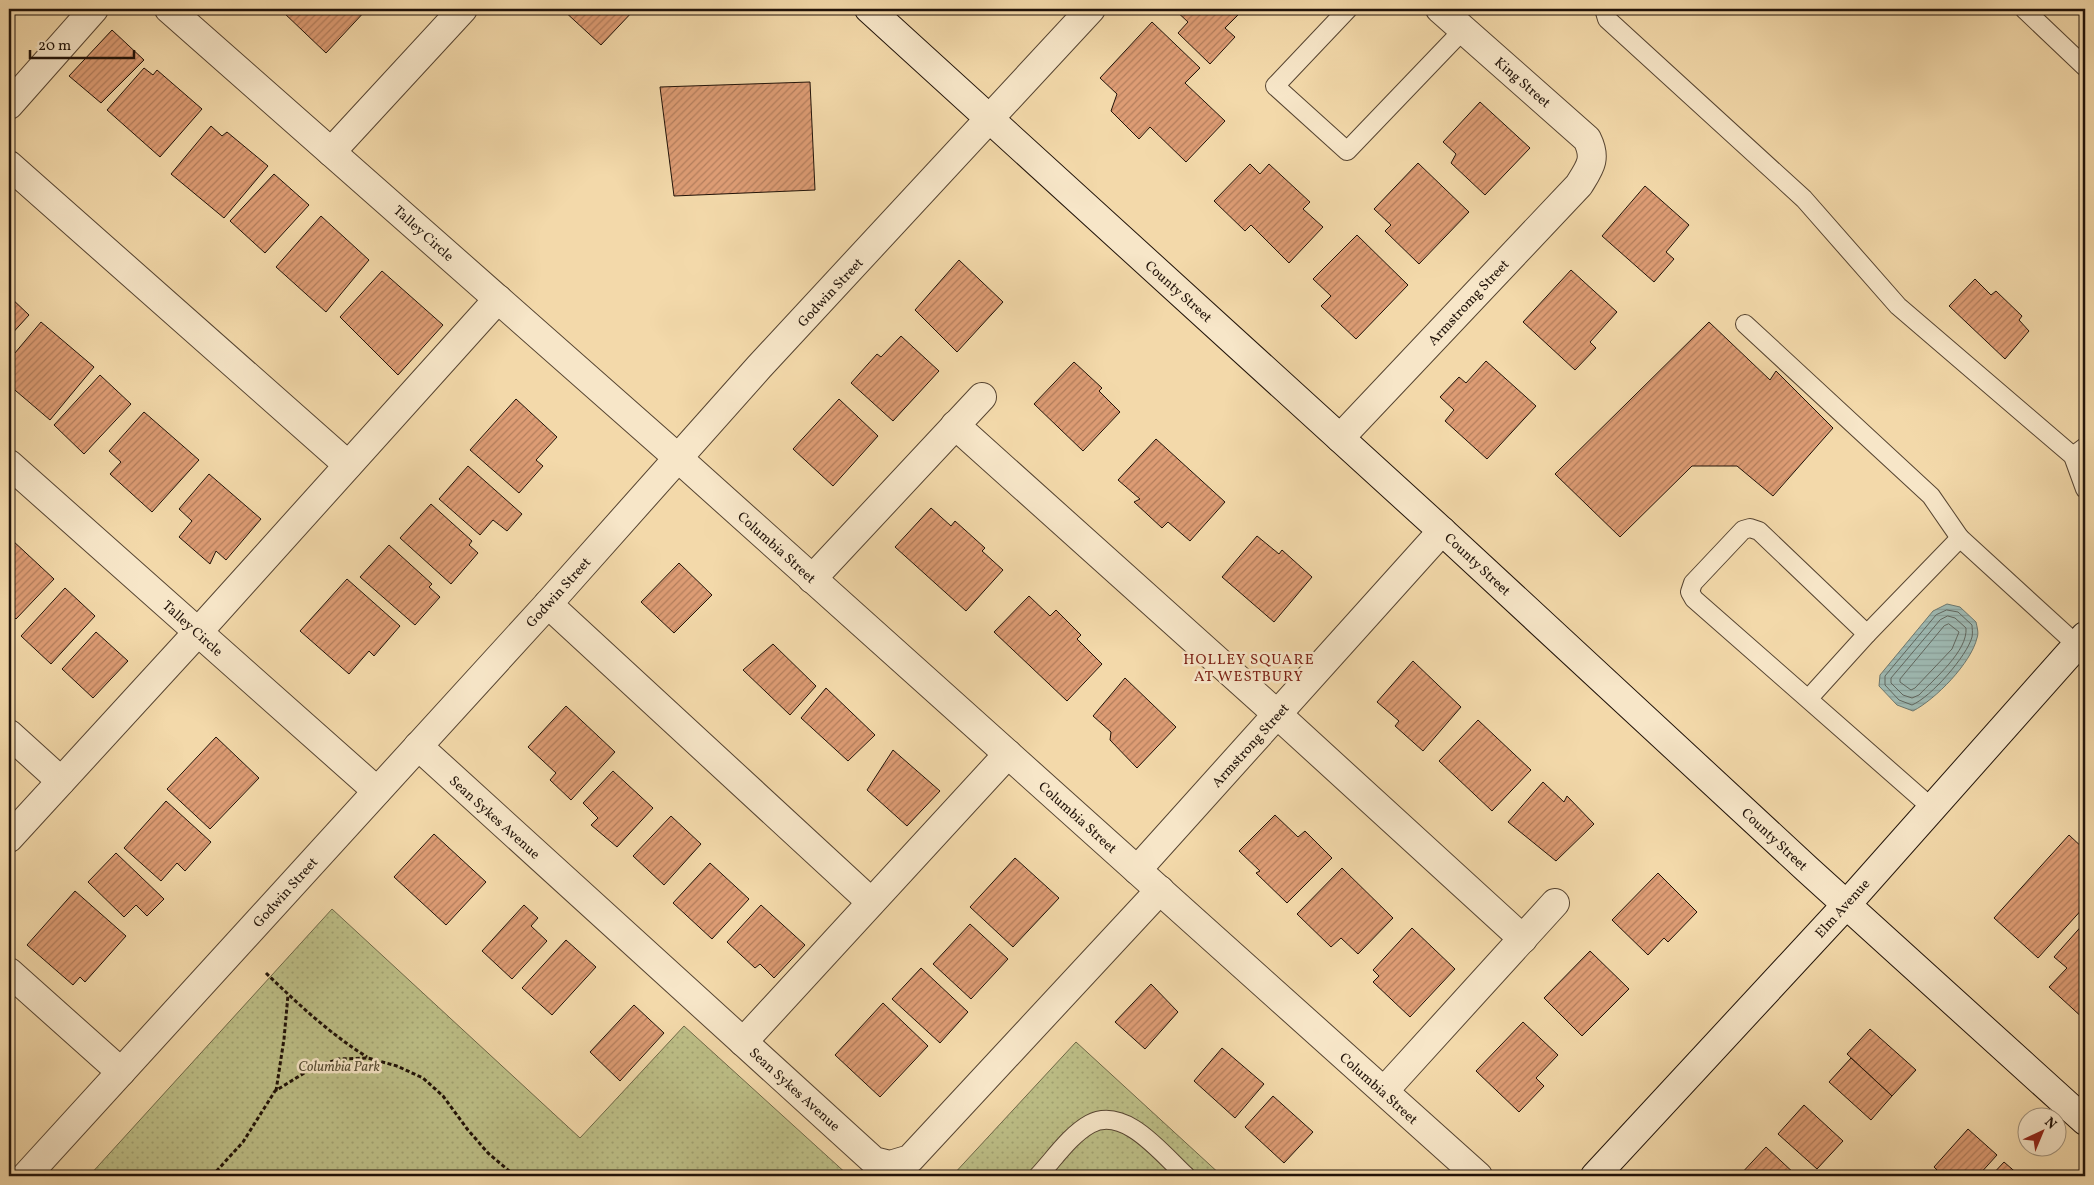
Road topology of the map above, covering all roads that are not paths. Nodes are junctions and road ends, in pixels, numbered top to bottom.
1 (94, 9) edge
2 (463, 9) edge
3 (869, 9) edge
4 (1091, 9) edge
5 (1348, 9) edge
6 (1440, 9) edge
7 (1604, 9) edge
8 (2024, 9) edge
9 (184, 14) edge
10 (1463, 30) junction
11 (2085, 67) edge
12 (9, 105) edge
13 (990, 120) junction
14 (332, 152) junction
15 (1591, 162) joint
16 (9, 165) edge
17 (498, 299) junction
18 (1745, 324) dead end
19 (982, 397) dead end
20 (955, 425) junction
21 (1340, 438) junction
22 (2079, 452) edge
23 (678, 458) junction
24 (9, 464) edge
25 (348, 465) junction
26 (2085, 489) edge
27 (1442, 531) junction
28 (1960, 538) junction
29 (812, 579) junction
30 (548, 604) junction
31 (198, 632) junction
32 (1867, 634) junction
33 (2081, 641) edge
34 (1809, 698) junction
35 (1278, 714) junction
36 (9, 734) edge
37 (418, 746) junction
38 (1008, 754) junction
39 (61, 781) junction
40 (377, 791) junction
41 (1932, 808) junction
42 (9, 838) edge
43 (1138, 870) junction
44 (1160, 890) junction
45 (871, 902) junction
46 (1556, 903) dead end
47 (1846, 904) junction
48 (1522, 939) junction
49 (9, 972) edge
50 (743, 1042) junction
51 (121, 1072) junction
52 (1384, 1091) junction
53 (2085, 1121) edge
54 (26, 1176) edge
55 (1038, 1176) edge
56 (1186, 1176) edge
57 (1478, 1176) edge
58 (1595, 1176) edge

1 - 12 street
2 - 14 street
3 - 13 street, County Street
4 - 13 street, Godwin Street
5 - 10 lane
6 - 10 street, King Street
7 - 22 lane
8 - 11 lane
9 - 14 street, Talley Circle
10 - 15 street, King Street
13 - 21 street, County Street
13 - 23 street, Godwin Street
14 - 17 street, Talley Circle
15 - 21 street, Armstromg Street
16 - 25 street
17 - 23 street, Talley Circle
17 - 25 street
18 - 28 lane
19 - 20 street
20 - 29 street
20 - 35 street
21 - 27 street, County Street
22 - 26 lane
23 - 29 street, Columbia Street
23 - 30 street, Godwin Street
24 - 31 street, Talley Circle
25 - 31 street
27 - 35 street, Armstrong Street
27 - 47 street, County Street
28 - 32 lane
28 - 33 lane
29 - 38 street, Columbia Street
30 - 37 street, Godwin Street
30 - 45 street
31 - 39 street
31 - 40 street, Talley Circle
32 - 34 lane
32 - 34 lane
33 - 41 street, Elm Avenue
34 - 41 lane
35 - 43 street, Armstrong Street
35 - 48 street
36 - 39 street
37 - 40 street, Godwin Street
37 - 50 street, Sean Sykes Avenue
38 - 43 street, Columbia Street
38 - 45 street
39 - 42 street
40 - 51 street, Godwin Street
41 - 47 street, Elm Avenue
43 - 44 street, Columbia Street
44 - 50 street, Sean Sykes Avenue
44 - 52 street, Columbia Street
45 - 50 street
46 - 48 street
47 - 53 street, County Street
47 - 58 street, Elm Avenue
48 - 52 street
49 - 51 street
51 - 54 street, Godwin Street
52 - 57 street, Columbia Street
55 - 56 lane

